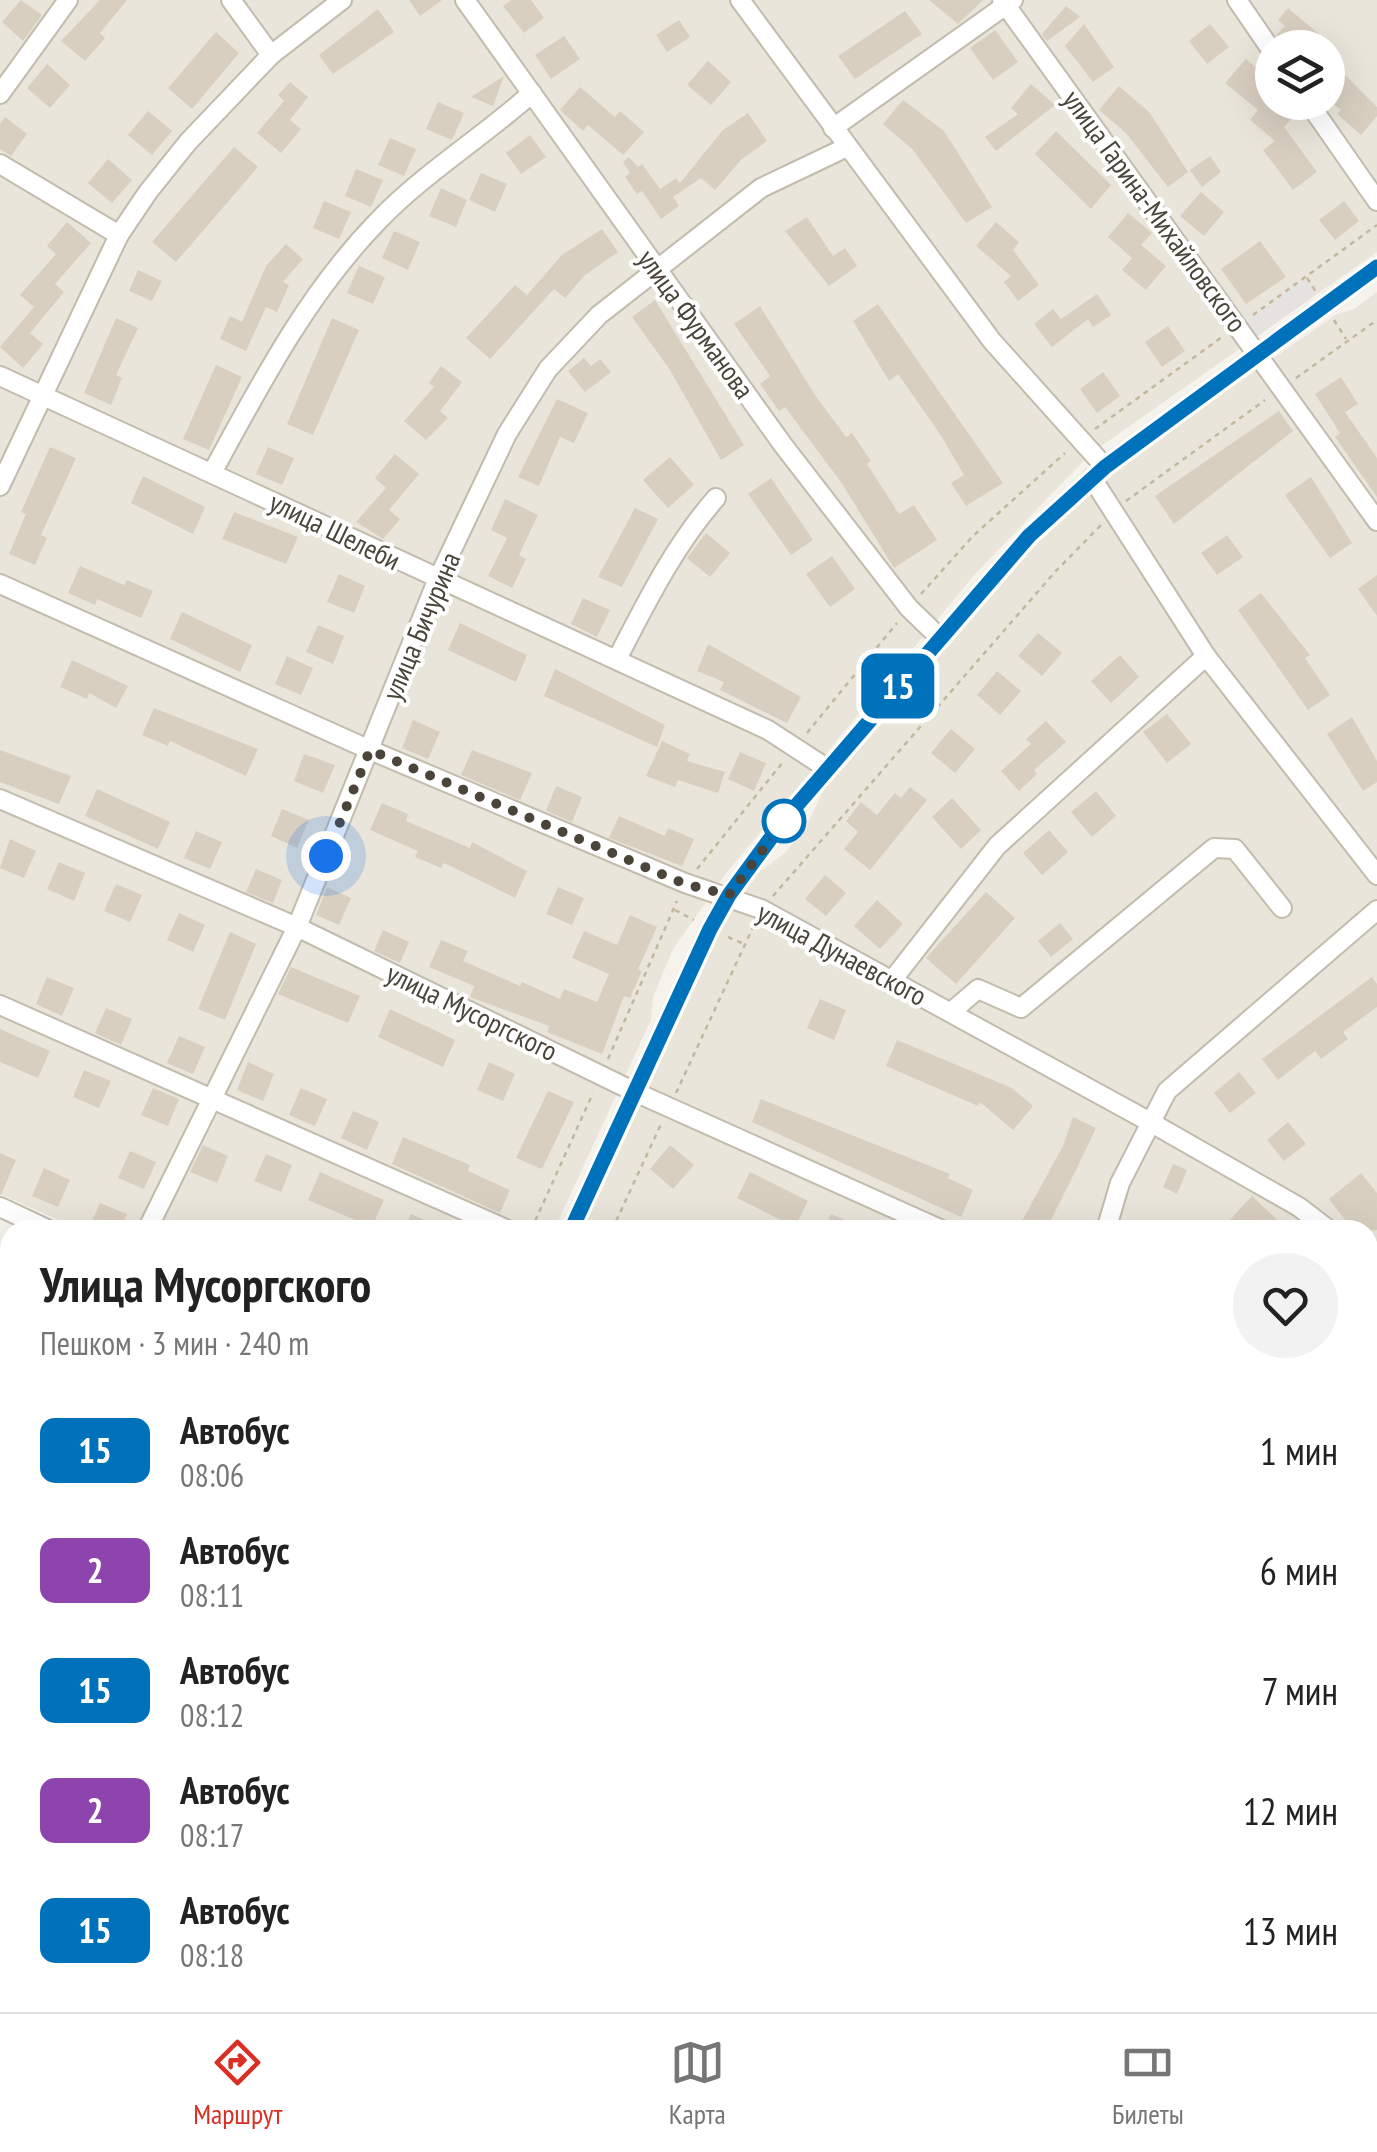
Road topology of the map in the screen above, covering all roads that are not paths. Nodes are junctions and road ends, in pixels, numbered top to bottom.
1 (68, 0) edge
2 (231, 0) edge
3 (342, 0) edge
4 (466, 0) edge
5 (740, 0) edge
6 (1237, 0) edge
7 (1007, 2) edge
8 (1258, 30) edge
9 (271, 56) junction
10 (532, 93) junction
11 (0, 94) edge
12 (1320, 120) edge
13 (833, 128) junction
14 (847, 148) junction
15 (0, 164) edge
16 (1377, 202) edge
17 (120, 235) junction
18 (1377, 268) edge
19 (657, 269) junction
20 (1258, 352) junction
21 (0, 376) edge
22 (44, 398) junction
23 (213, 471) junction
24 (1099, 473) junction
25 (0, 486) edge
26 (716, 498) dead end
27 (1377, 521) edge
28 (437, 581) junction
29 (0, 584) edge
30 (939, 637) junction
31 (1206, 656) junction
32 (617, 659) junction
33 (370, 750) junction
34 (828, 769) junction
35 (0, 799) edge
36 (1377, 876) edge
37 (729, 895) junction
38 (1282, 908) dead end
39 (1377, 910) edge
40 (297, 926) junction
41 (890, 983) junction
42 (0, 1004) edge
43 (951, 1012) junction
44 (636, 1092) junction
45 (211, 1098) junction
46 (1150, 1122) junction
47 (0, 1207) edge
48 (28, 1220) edge
49 (153, 1220) edge
50 (486, 1220) edge
51 (577, 1220) edge
52 (920, 1220) edge
53 (1109, 1220) edge
54 (1316, 1220) edge

1 - 11 street
2 - 9 street
3 - 9 street
4 - 10 street, улица Фурманова
5 - 13 street
6 - 8 street
7 - 13 street
7 - 20 street, улица Гарина-Михайловского
9 - 17 street
10 - 19 street, улица Фурманова
10 - 23 street
12 - 16 street
13 - 14 street
14 - 19 street, улица Бичурина
14 - 24 street
15 - 17 street
17 - 22 street
18 - 20 street
19 - 28 street, улица Бичурина
19 - 30 street, улица Фурманова
20 - 24 street
20 - 27 street, улица Гарина-Михайловского
21 - 22 street, улица Шелеби
22 - 23 street, улица Шелеби
22 - 25 street
23 - 28 street, улица Шелеби
24 - 30 street
24 - 31 street
26 - 32 street
28 - 32 street, улица Шелеби
28 - 33 street, улица Бичурина
29 - 33 street, улица Дунаевского
30 - 34 street
31 - 36 street
31 - 41 street
32 - 34 street, улица Шелеби
33 - 37 street, улица Дунаевского
33 - 40 street, улица Бичурина
34 - 37 street
35 - 40 street, улица Мусоргского
37 - 41 street, улица Дунаевского
37 - 44 street
38 - 43 street
39 - 46 street
40 - 44 street, улица Мусоргского
40 - 45 street, улица Бичурина
41 - 43 street, улица Дунаевского
42 - 45 street
43 - 46 street, улица Дунаевского
44 - 51 street
44 - 52 street, улица Мусоргского
45 - 49 street, улица Бичурина
45 - 50 street
46 - 53 street
46 - 54 street, улица Дунаевского
47 - 48 street

